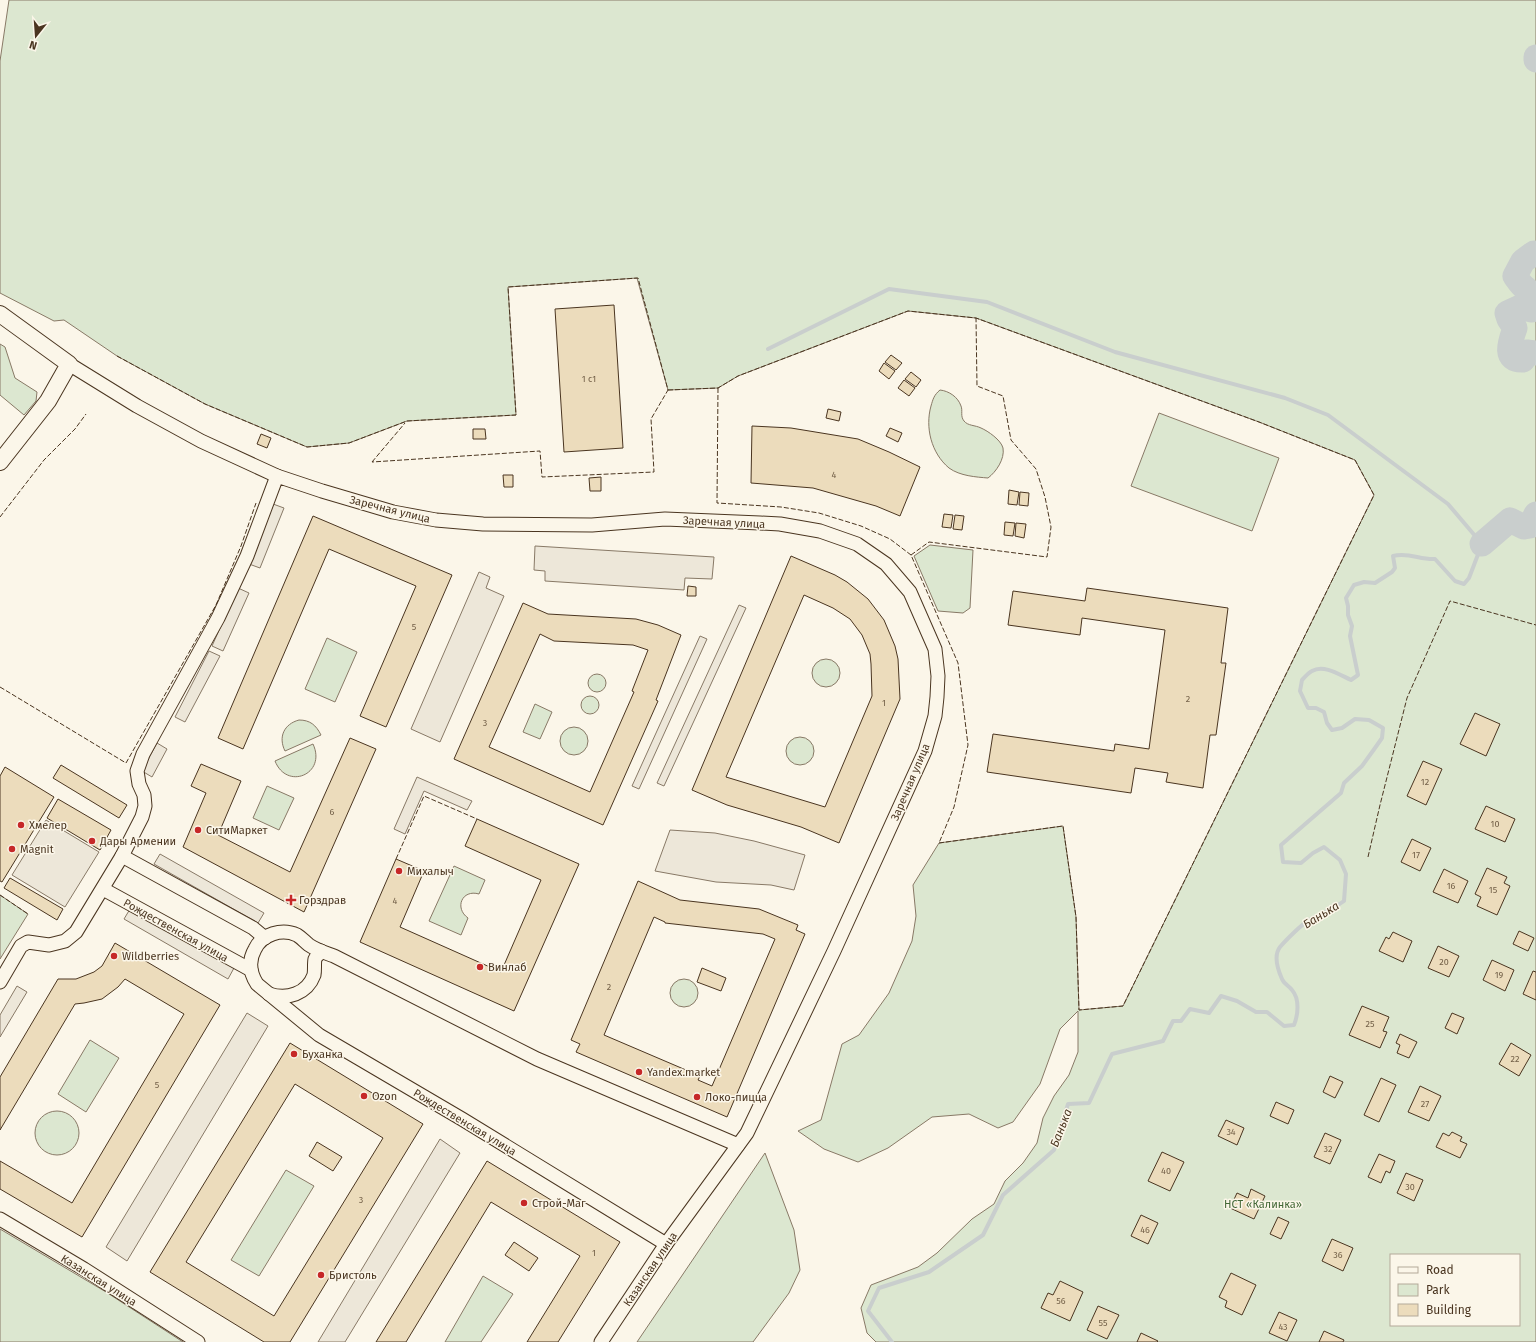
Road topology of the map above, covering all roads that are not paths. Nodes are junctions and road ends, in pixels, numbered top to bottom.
1 (0, 314) edge
2 (70, 364) junction
3 (0, 462) edge
4 (277, 476) junction
5 (122, 856) junction
6 (103, 889) junction
7 (264, 938) junction
8 (321, 951) junction
9 (251, 970) junction
10 (0, 982) edge
11 (269, 994) junction
12 (738, 1144) junction
13 (702, 1196) joint
14 (0, 1219) edge
15 (666, 1244) junction
16 (198, 1342) edge
17 (601, 1342) edge

1 - 2 street
2 - 3 street
2 - 4 street, Заречная улица
4 - 5 street
4 - 12 street, Заречная улица
5 - 6 street
5 - 7 street
6 - 9 street, Рождественская улица
6 - 10 street
7 - 8 street
7 - 9 street
8 - 11 street
8 - 12 street
9 - 11 street, Рождественская улица
11 - 15 street, Рождественская улица
12 - 13 street, Заречная улица
13 - 15 street, Казанская улица
14 - 16 street, Казанская улица
15 - 17 street, Казанская улица

